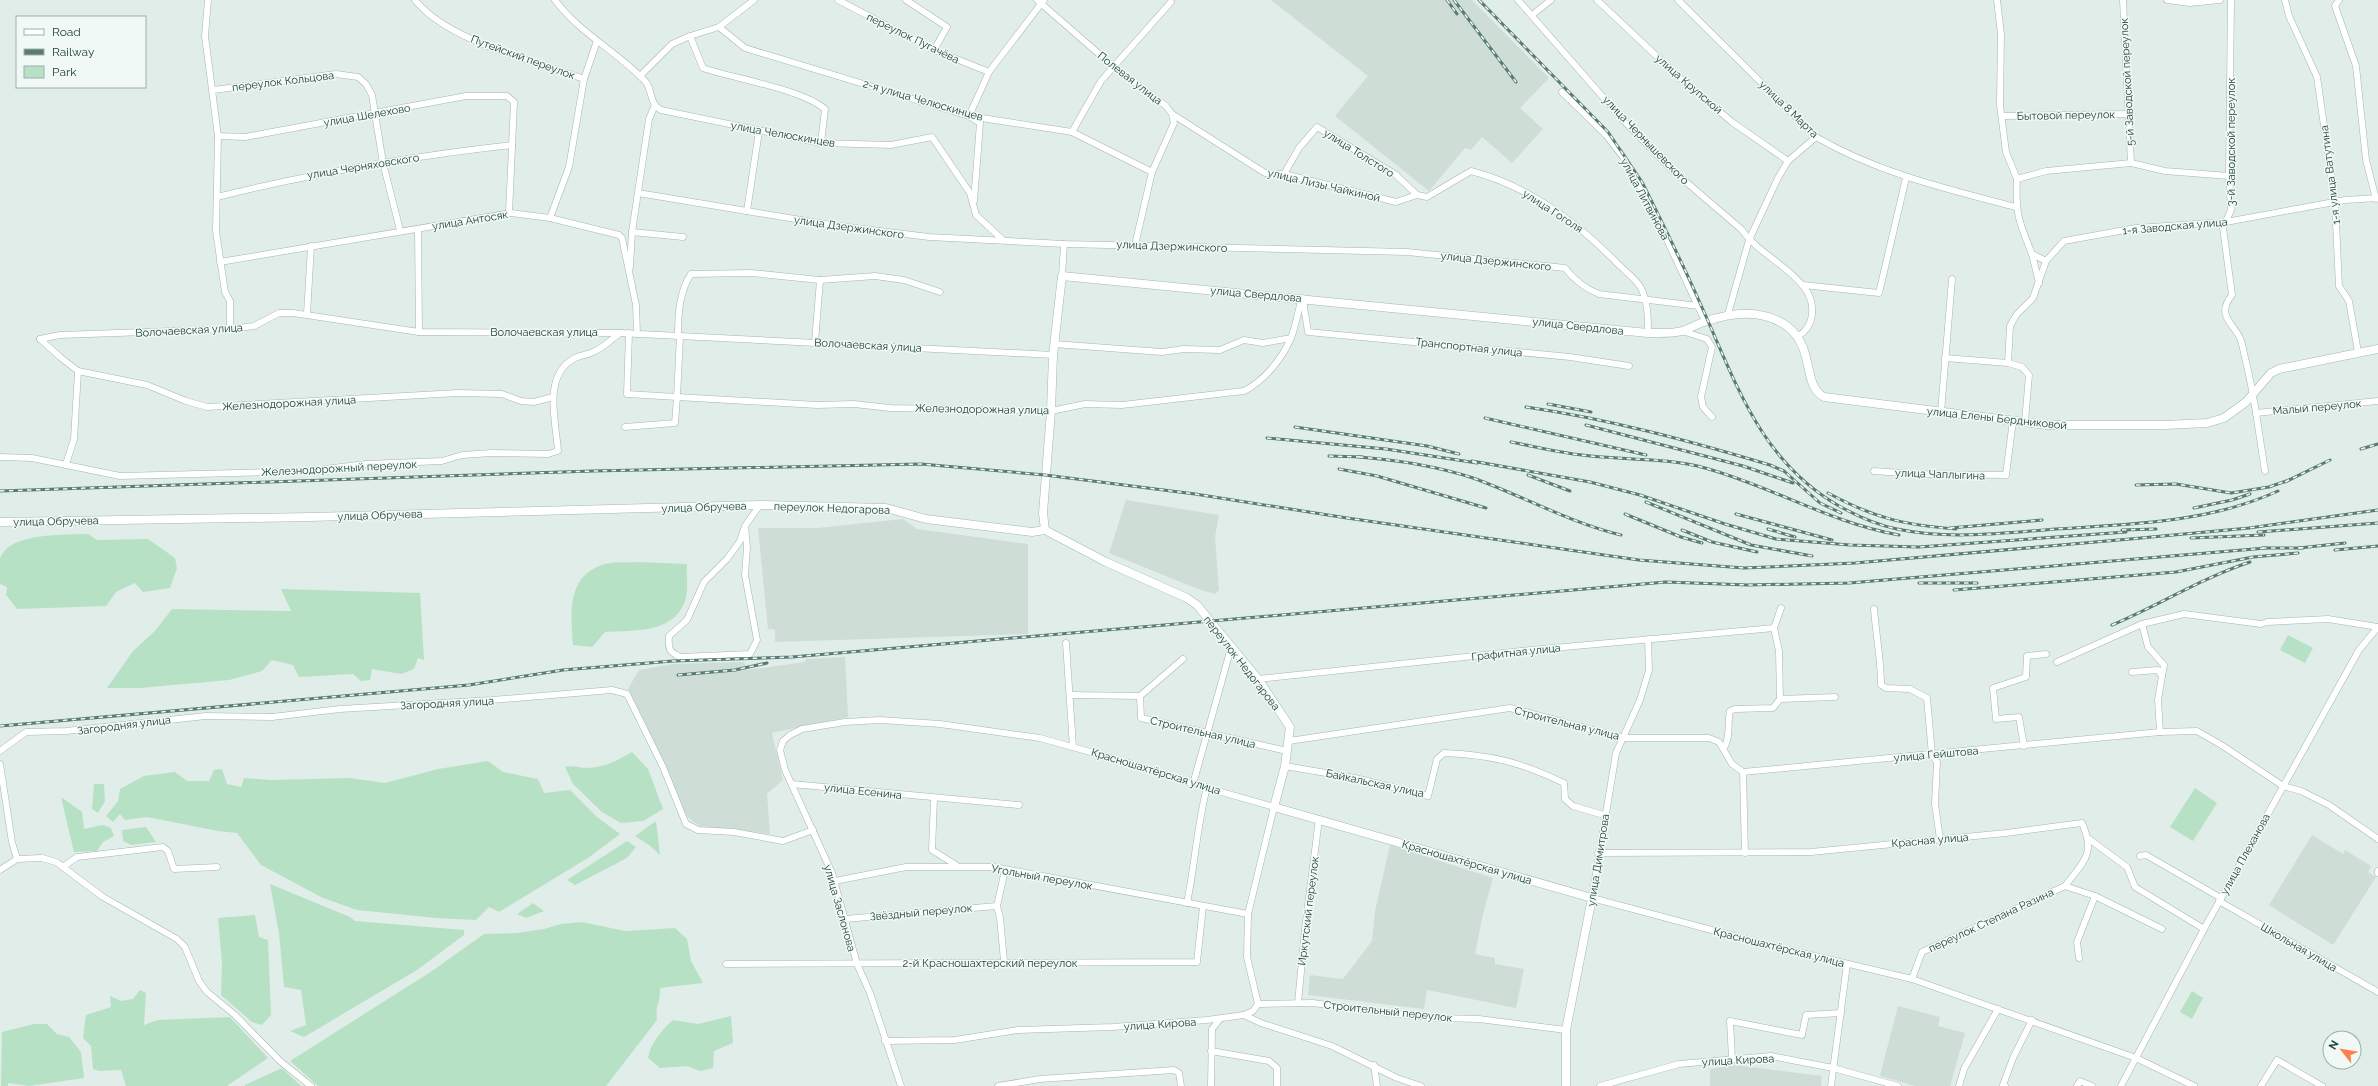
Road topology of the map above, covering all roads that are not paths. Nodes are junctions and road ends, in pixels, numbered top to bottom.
1 (208, 0) edge
2 (415, 0) edge
3 (555, 0) edge
4 (754, 0) edge
5 (838, 0) edge
6 (906, 0) edge
7 (1518, 0) edge
8 (1552, 0) edge
9 (1597, 0) edge
10 (1678, 0) edge
11 (1997, 0) edge
12 (2123, 0) edge
13 (2167, 0) edge
14 (2220, 0) edge
15 (2231, 0) edge
16 (2285, 0) edge
17 (2339, 0) edge
18 (1041, 1) edge
19 (1171, 2) dead end
20 (1532, 15) junction
21 (719, 28) junction
22 (690, 36) junction
23 (597, 41) junction
24 (934, 50) junction
25 (1114, 67) junction
26 (989, 72) junction
27 (640, 76) junction
28 (584, 79) junction
29 (213, 90) junction
30 (1562, 92) dead end
31 (655, 105) junction
32 (1172, 114) junction
33 (2130, 114) junction
34 (374, 115) junction
35 (969, 116) junction
36 (2002, 116) junction
37 (759, 131) junction
38 (1072, 132) junction
39 (218, 136) junction
40 (1816, 137) junction
41 (820, 143) junction
42 (512, 144) junction
43 (1788, 161) junction
44 (383, 163) junction
45 (2131, 163) junction
46 (1152, 172) junction
47 (1284, 174) junction
48 (2229, 176) junction
49 (1906, 178) junction
50 (2017, 179) junction
51 (638, 194) junction
52 (1417, 195) junction
53 (217, 197) junction
54 (2377, 199) edge
55 (1396, 202) joint
56 (2335, 202) junction
57 (973, 205) junction
58 (2015, 207) junction
59 (747, 211) junction
60 (509, 213) junction
61 (550, 218) junction
62 (2226, 222) junction
63 (418, 228) junction
64 (400, 230) junction
65 (632, 232) junction
66 (683, 237) dead end
67 (1003, 240) junction
68 (1749, 240) junction
69 (1064, 244) junction
70 (1135, 245) junction
71 (311, 246) junction
72 (2032, 254) junction
73 (2046, 261) junction
74 (220, 262) junction
75 (1062, 276) junction
76 (629, 277) junction
77 (1952, 279) dead end
78 (820, 280) junction
79 (1803, 285) junction
80 (2039, 285) junction
81 (940, 292) dead end
82 (1302, 298) junction
83 (1645, 300) junction
84 (1699, 306) junction
85 (307, 314) junction
86 (1728, 314) junction
87 (1705, 321) junction
88 (230, 328) junction
89 (1682, 331) junction
90 (419, 332) junction
91 (620, 333) junction
92 (629, 333) junction
93 (1648, 333) junction
94 (637, 334) junction
95 (679, 336) junction
96 (1798, 336) junction
97 (1291, 338) junction
98 (40, 339) joint
99 (815, 342) junction
100 (1054, 344) junction
101 (2378, 349) edge
102 (2358, 352) junction
103 (1052, 355) junction
104 (1945, 358) junction
105 (2008, 363) junction
106 (1630, 366) dead end
107 (78, 372) junction
108 (2253, 393) junction
109 (553, 397) junction
110 (677, 397) junction
111 (2378, 401) edge
112 (1051, 411) junction
113 (1941, 412) junction
114 (2256, 413) junction
115 (1712, 417) dead end
116 (2013, 420) junction
117 (2024, 422) junction
118 (625, 427) dead end
119 (0, 457) edge
120 (66, 464) junction
121 (1874, 471) dead end
122 (2265, 471) dead end
123 (760, 505) junction
124 (0, 522) edge
125 (745, 526) junction
126 (1045, 530) junction
127 (1781, 608) dead end
128 (1874, 609) dead end
129 (2142, 624) junction
130 (2378, 627) edge
131 (1774, 628) junction
132 (1648, 639) junction
133 (1066, 644) dead end
134 (1231, 648) junction
135 (2046, 654) dead end
136 (1183, 659) dead end
137 (2057, 662) dead end
138 (2132, 672) dead end
139 (2162, 676) junction
140 (1258, 679) junction
141 (1071, 695) junction
142 (1140, 696) junction
143 (1835, 697) dead end
144 (1780, 699) junction
145 (2160, 732) junction
146 (1207, 734) junction
147 (790, 735) joint
148 (1623, 738) junction
149 (1289, 741) junction
150 (2024, 746) junction
151 (1073, 747) junction
152 (1724, 748) junction
153 (0, 751) edge
154 (1287, 751) junction
155 (1932, 755) junction
156 (0, 764) edge
157 (1285, 766) junction
158 (1743, 772) junction
159 (792, 784) junction
160 (1193, 784) junction
161 (2283, 786) junction
162 (1207, 787) junction
163 (934, 798) junction
164 (1019, 806) dead end
165 (1274, 807) junction
166 (1604, 816) junction
167 (1320, 819) junction
168 (813, 830) junction
169 (1940, 839) junction
170 (2089, 839) junction
171 (2378, 839) edge
172 (1598, 853) junction
173 (1745, 853) junction
174 (2140, 856) dead end
175 (17, 859) junction
176 (956, 865) junction
177 (63, 867) junction
178 (217, 867) dead end
179 (0, 870) edge
180 (1005, 870) junction
181 (835, 881) junction
182 (2065, 886) junction
183 (2095, 896) junction
184 (1592, 898) junction
185 (2220, 899) junction
186 (1187, 903) junction
187 (997, 906) junction
188 (1203, 906) junction
189 (1248, 914) junction
190 (845, 919) junction
191 (2162, 929) dead end
192 (2204, 929) junction
193 (2079, 958) dead end
194 (1004, 961) junction
195 (726, 964) dead end
196 (857, 964) junction
197 (1846, 964) junction
198 (1912, 979) junction
199 (2378, 992) edge
200 (1298, 1003) junction
201 (1258, 1004) junction
202 (1998, 1009) junction
203 (1841, 1013) junction
204 (1244, 1015) junction
205 (1223, 1017) junction
206 (2032, 1020) junction
207 (1566, 1030) junction
208 (885, 1041) junction
209 (1211, 1051) junction
210 (2136, 1058) junction
211 (1732, 1059) junction
212 (1374, 1065) junction
213 (1833, 1068) junction
214 (311, 1086) edge
215 (900, 1086) edge
216 (998, 1086) edge
217 (1181, 1086) edge
218 (1211, 1086) edge
219 (1277, 1086) edge
220 (1377, 1086) edge
221 (1421, 1086) edge
222 (1566, 1086) edge
223 (1600, 1086) edge
224 (1831, 1086) edge
225 (1898, 1086) edge
226 (1958, 1086) edge
227 (2005, 1086) edge
228 (2077, 1086) edge
229 (2092, 1086) edge
230 (2121, 1086) edge
231 (2194, 1086) edge
232 (2261, 1086) edge
233 (2322, 1086) edge

1 - 29 street
2 - 28 street, Путейский переулок
3 - 23 street
4 - 21 street
5 - 24 street, переулок Пугачёва
6 - 24 street
7 - 20 street, улица Чернышевского
8 - 20 street
9 - 43 street, улица Крупской
10 - 40 street, улица 8 Марта
11 - 36 street
12 - 33 street, 5-й Заводской переулок
13 - 14 street
15 - 48 street, 3-й Заводской переулок
16 - 56 street, 1-я улица Ватутина
17 - 54 street
18 - 25 street, Полевая улица
18 - 26 street
19 - 25 street
20 - 68 street, улица Чернышевского
21 - 22 street
21 - 35 street, 2-я улица Челюскинцев
22 - 27 street
22 - 41 street
23 - 27 street
23 - 28 street
24 - 26 street, переулок Пугачёва
25 - 32 street, Полевая улица
25 - 38 street
26 - 35 street
27 - 31 street
28 - 61 street
29 - 34 street, переулок Кольцова
29 - 39 street
30 - 84 street, улица Литвинова
31 - 37 street, улица Челюскинцев
31 - 51 street
32 - 46 street, Полевая улица
32 - 47 street, улица Лизы Чайкиной
33 - 36 street, Бытовой переулок
33 - 45 street, 5-й Заводской переулок
34 - 39 street, улица Шелехово
34 - 42 street, улица Шелехово
34 - 44 street, переулок Кольцова
35 - 38 street, 2-я улица Челюскинцев
35 - 57 street
36 - 50 street
37 - 41 street, улица Челюскинцев
37 - 59 street
38 - 46 street, 2-я улица Челюскинцев
39 - 53 street
40 - 43 street
40 - 49 street, улица 8 Марта
41 - 57 street, улица Челюскинцев
42 - 44 street, улица Черняховского
42 - 60 street
43 - 68 street
44 - 53 street, улица Черняховского
44 - 64 street, переулок Кольцова
45 - 48 street
45 - 50 street
46 - 70 street, Полевая улица
47 - 52 street, улица Толстого
47 - 55 street, улица Лизы Чайкиной
48 - 62 street, 3-й Заводской переулок
49 - 58 street, улица 8 Марта
49 - 79 street
50 - 58 street
51 - 59 street, улица Дзержинского
51 - 65 street
52 - 55 street, улица Гоголя
52 - 83 street, улица Гоголя
53 - 74 street
54 - 56 street, 1-я Заводская улица
56 - 62 street, 1-я Заводская улица
56 - 102 street, 1-я улица Ватутина
57 - 67 street, улица Челюскинцев
58 - 72 street
59 - 67 street, улица Дзержинского
60 - 61 street, улица Антосяк
60 - 63 street, улица Антосяк
61 - 76 street, улица Антосяк
62 - 73 street, 1-я Заводская улица
62 - 108 street, 3-й Заводской переулок
63 - 64 street, улица Антосяк
63 - 90 street
64 - 71 street, улица Антосяк
65 - 66 street
65 - 76 street
67 - 69 street, улица Дзержинского
68 - 79 street, улица Чернышевского
68 - 86 street
69 - 70 street, улица Дзержинского
69 - 75 street
70 - 83 street, улица Дзержинского
71 - 74 street, улица Антосяк
71 - 85 street
72 - 73 street
72 - 80 street
73 - 80 street, 1-я Заводская улица
74 - 88 street
75 - 82 street, улица Свердлова
75 - 100 street
76 - 94 street, улица Антосяк
77 - 104 street
78 - 81 street
78 - 95 street
78 - 99 street
79 - 96 street, улица Чернышевского
80 - 105 street, 1-я Заводская улица
82 - 93 street, улица Свердлова
82 - 97 street, Железнодорожная улица
82 - 106 street, Транспортная улица
83 - 84 street, улица Дзержинского
83 - 93 street, улица Гоголя
84 - 87 street, улица Литвинова
85 - 88 street, Волочаевская улица
85 - 90 street, Волочаевская улица
86 - 87 street
86 - 96 street
87 - 89 street
88 - 98 street, Волочаевская улица
89 - 93 street
89 - 115 street
90 - 91 street, Волочаевская улица
91 - 92 street, Волочаевская улица
91 - 109 street
92 - 94 street, Волочаевская улица
92 - 110 street, Железнодорожная улица
94 - 95 street, Волочаевская улица
95 - 99 street, Волочаевская улица
95 - 110 street
96 - 113 street, улица Елены Бердниковой
97 - 100 street
97 - 112 street, Железнодорожная улица
98 - 107 street, Железнодорожная улица
99 - 103 street, Волочаевская улица
100 - 103 street
101 - 102 street, улица Елены Бердниковой
102 - 108 street, улица Елены Бердниковой
103 - 112 street
104 - 105 street
104 - 113 street
105 - 117 street
107 - 109 street, Железнодорожная улица
107 - 120 street
108 - 114 street, 3-й Заводской переулок
108 - 117 street, улица Елены Бердниковой
109 - 120 street, Железнодорожный переулок
110 - 112 street, Железнодорожная улица
110 - 118 street
111 - 114 street, Малый переулок
112 - 126 street
113 - 116 street, улица Елены Бердниковой
114 - 122 street, 3-й Заводской переулок
116 - 117 street, улица Елены Бердниковой
116 - 121 street, улица Чаплыгина
119 - 120 street
123 - 124 street, улица Обручева
123 - 125 street
123 - 126 street, переулок Недогарова
125 - 125 street
126 - 134 street, переулок Недогарова
127 - 131 street
128 - 155 street
129 - 130 street
129 - 137 street
129 - 139 street
130 - 161 street, улица Плеханова
131 - 132 street, Графитная улица
131 - 144 street
132 - 140 street, Графитная улица
132 - 148 street, улица Димитрова
133 - 141 street
134 - 140 street, переулок Недогарова
134 - 146 street
135 - 150 street
136 - 142 street
138 - 139 street
139 - 145 street
140 - 149 street, переулок Недогарова
141 - 142 street
141 - 151 street
142 - 146 street, Строительная улица
143 - 144 street
144 - 152 street
145 - 150 street, улица Гейштова
145 - 161 street, улица Гейштова
146 - 154 street, Строительная улица
146 - 160 street
147 - 151 street, Красношахтёрская улица
147 - 159 street, улица Заслонова
148 - 149 street, Строительная улица
148 - 152 street, Строительная улица
148 - 166 street, улица Димитрова
149 - 154 street, переулок Недогарова
150 - 155 street, улица Гейштова
151 - 160 street, Красношахтёрская улица
152 - 158 street
153 - 168 street, Загородняя улица
154 - 157 street, переулок Недогарова
155 - 158 street, улица Гейштова
155 - 169 street
156 - 175 street
157 - 165 street, переулок Недогарова
157 - 166 street, Байкальская улица
158 - 173 street
159 - 163 street, улица Есенина
159 - 168 street, улица Заслонова
160 - 162 street, Красношахтёрская улица
161 - 171 street
161 - 185 street, улица Плеханова
162 - 165 street, Красношахтёрская улица
162 - 186 street
163 - 164 street
163 - 176 street
165 - 167 street, Красношахтёрская улица
165 - 189 street, переулок Недогарова
166 - 172 street, улица Димитрова
167 - 184 street, Красношахтёрская улица
167 - 200 street, Иркутский переулок
168 - 181 street, улица Заслонова
169 - 170 street, Красная улица
169 - 173 street, Красная улица
170 - 182 street
170 - 192 street
172 - 173 street, Красная улица
172 - 184 street, улица Димитрова
174 - 185 street, Школьная улица
175 - 177 street
175 - 179 street
176 - 180 street, Угольный переулок
176 - 181 street, Угольный переулок
177 - 178 street
177 - 214 street
180 - 186 street, Угольный переулок
180 - 187 street
181 - 190 street, улица Заслонова
182 - 183 street
182 - 198 street, переулок Степана Разина
183 - 191 street
183 - 193 street
184 - 197 street, Красношахтёрская улица
184 - 207 street, улица Димитрова
185 - 192 street, улица Плеханова
185 - 199 street, Школьная улица
186 - 188 street, Угольный переулок
187 - 190 street, Звёздный переулок
187 - 194 street
188 - 189 street, Угольный переулок
188 - 194 street, 2-й Красношахтерский переулок
189 - 201 street, переулок Недогарова
190 - 196 street, улица Заслонова
192 - 210 street, улица Плеханова
194 - 196 street, 2-й Красношахтерский переулок
195 - 196 street, 2-й Красношахтерский переулок
196 - 208 street, улица Заслонова
197 - 198 street, Красношахтёрская улица
197 - 203 street
198 - 202 street, Красношахтёрская улица
200 - 201 street, Строительный переулок
200 - 207 street, Строительный переулок
201 - 204 street
202 - 206 street, Красношахтёрская улица
202 - 226 street
203 - 211 street
203 - 213 street
204 - 205 street, улица Кирова
204 - 212 street, улица Кирова
205 - 208 street, улица Кирова
205 - 209 street
206 - 210 street, Красношахтёрская улица
206 - 227 street
207 - 222 street, улица Димитрова
208 - 215 street, улица Заслонова
209 - 218 street
209 - 219 street
210 - 230 street, улица Плеханова
210 - 231 street, Красношахтёрская улица
211 - 213 street, улица Кирова
211 - 223 street, улица Кирова
212 - 220 street
212 - 221 street, улица Кирова
213 - 224 street
213 - 225 street, улица Кирова
216 - 217 street
228 - 229 street
232 - 233 street

